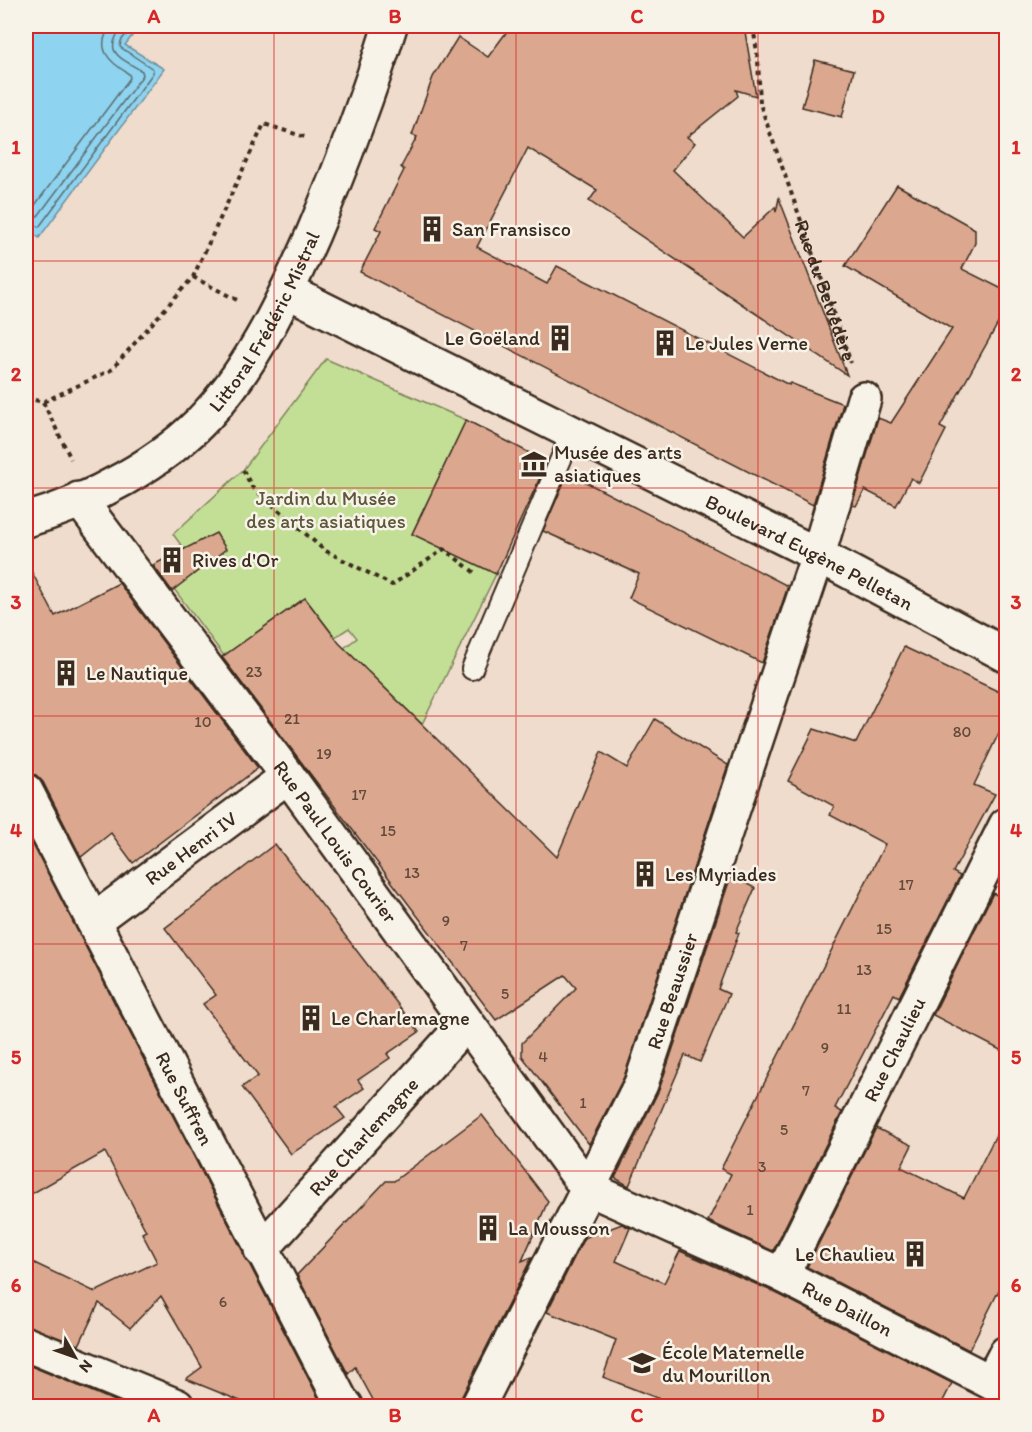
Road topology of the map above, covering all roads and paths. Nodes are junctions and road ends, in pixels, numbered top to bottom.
1 (390, 26) edge
2 (753, 26) edge
3 (264, 124) dead end
4 (193, 277) junction
5 (280, 305) junction
6 (26, 398) edge
7 (864, 399) joint
8 (44, 402) junction
9 (572, 434) junction
10 (243, 470) dead end
11 (84, 497) junction
12 (26, 520) edge
13 (444, 549) dead end
14 (818, 555) junction
15 (1006, 655) edge
16 (472, 669) dead end
17 (288, 776) junction
18 (26, 791) edge
19 (1006, 825) edge
20 (93, 921) junction
21 (466, 1023) junction
22 (587, 1188) junction
23 (261, 1250) junction
24 (782, 1275) junction
25 (26, 1344) edge
26 (1006, 1353) edge
27 (999, 1386) edge
28 (177, 1407) edge
29 (346, 1407) edge
30 (478, 1407) edge

1 - 5 street, Littoral Frédéric Mistral
2 - 7 path, Rue du Belvédère
3 - 4 path
4 - 5 path
4 - 8 path
5 - 9 street, Boulevard Eugène Pelletan
5 - 11 street, Littoral Frédéric Mistral
6 - 8 path
7 - 14 street
8 - 11 path
9 - 14 street, Boulevard Eugène Pelletan
9 - 16 lane
10 - 13 path
11 - 12 street, Littoral Frédéric Mistral
11 - 17 street, Rue Paul Louis Courier
14 - 15 street, Boulevard Eugène Pelletan
14 - 22 street, Rue Beaussier
17 - 20 street, Rue Henri IV
17 - 21 street, Rue Paul Louis Courier
18 - 20 street, Rue Suffren
19 - 24 street, Rue Chaulieu
20 - 23 street, Rue Suffren
21 - 22 street, Rue Paul Louis Courier
21 - 23 street, Rue Charlemagne
22 - 24 street, Rue Daillon
22 - 30 street, Rue Beaussier
23 - 29 street, Rue Suffren
24 - 27 street, Rue Daillon
25 - 28 street
26 - 27 street

